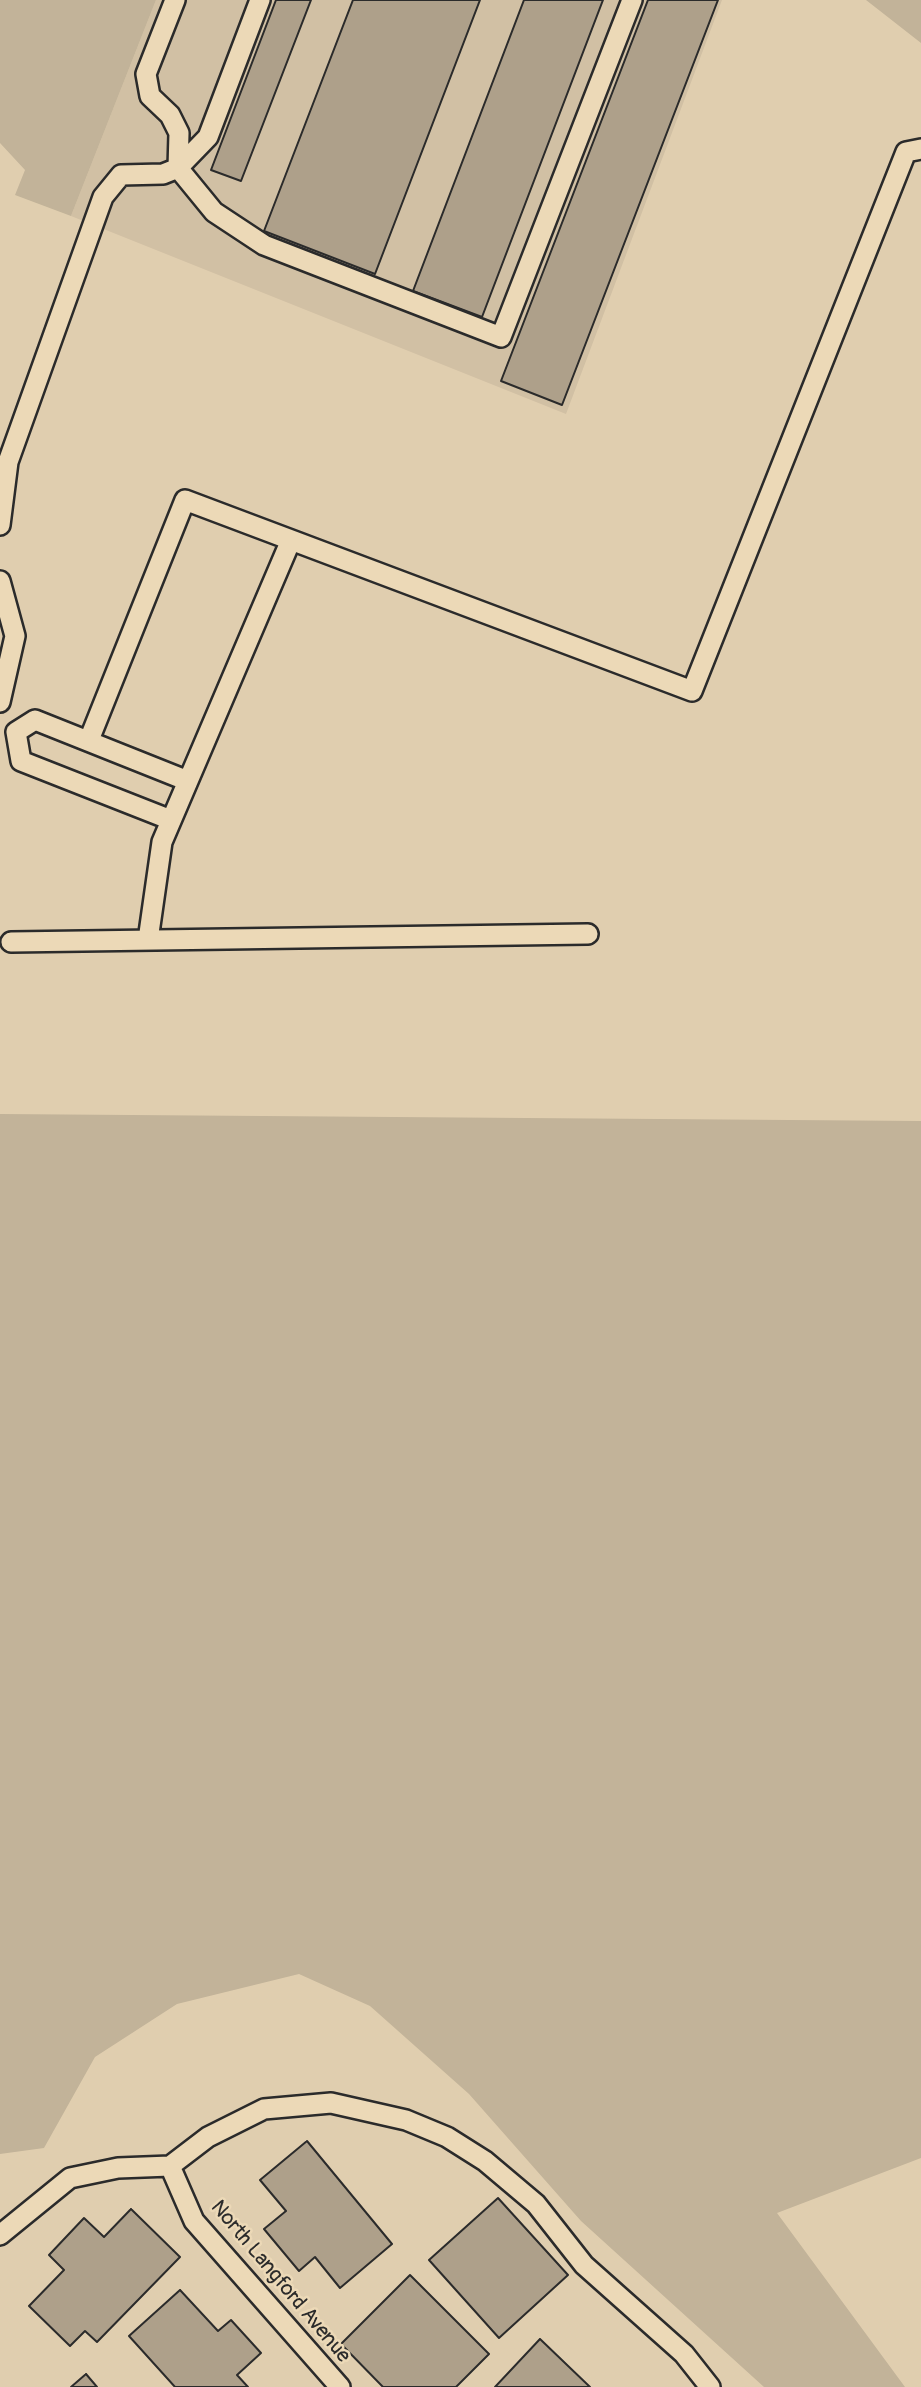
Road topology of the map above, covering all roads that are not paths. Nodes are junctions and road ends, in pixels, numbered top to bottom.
1 (174, 0) edge
2 (260, 0) edge
3 (632, 0) edge
4 (921, 149) edge
5 (178, 168) junction
6 (0, 526) edge
7 (291, 540) junction
8 (0, 581) edge
9 (0, 702) edge
10 (8, 729) edge
11 (89, 740) junction
12 (188, 781) junction
13 (171, 820) junction
14 (588, 934) dead end
15 (148, 940) junction
16 (11, 942) dead end
17 (170, 2166) junction
18 (0, 2235) edge
19 (340, 2387) edge
20 (710, 2387) edge

1 - 5 lane
2 - 5 lane
3 - 5 lane
4 - 7 lane
5 - 6 lane
7 - 11 lane
7 - 12 lane
8 - 9 lane
10 - 11 lane
10 - 13 lane
11 - 12 lane
12 - 13 lane
13 - 15 lane
14 - 15 lane
15 - 16 lane
17 - 18 lane
17 - 19 lane, North Langford Avenue
17 - 20 lane

